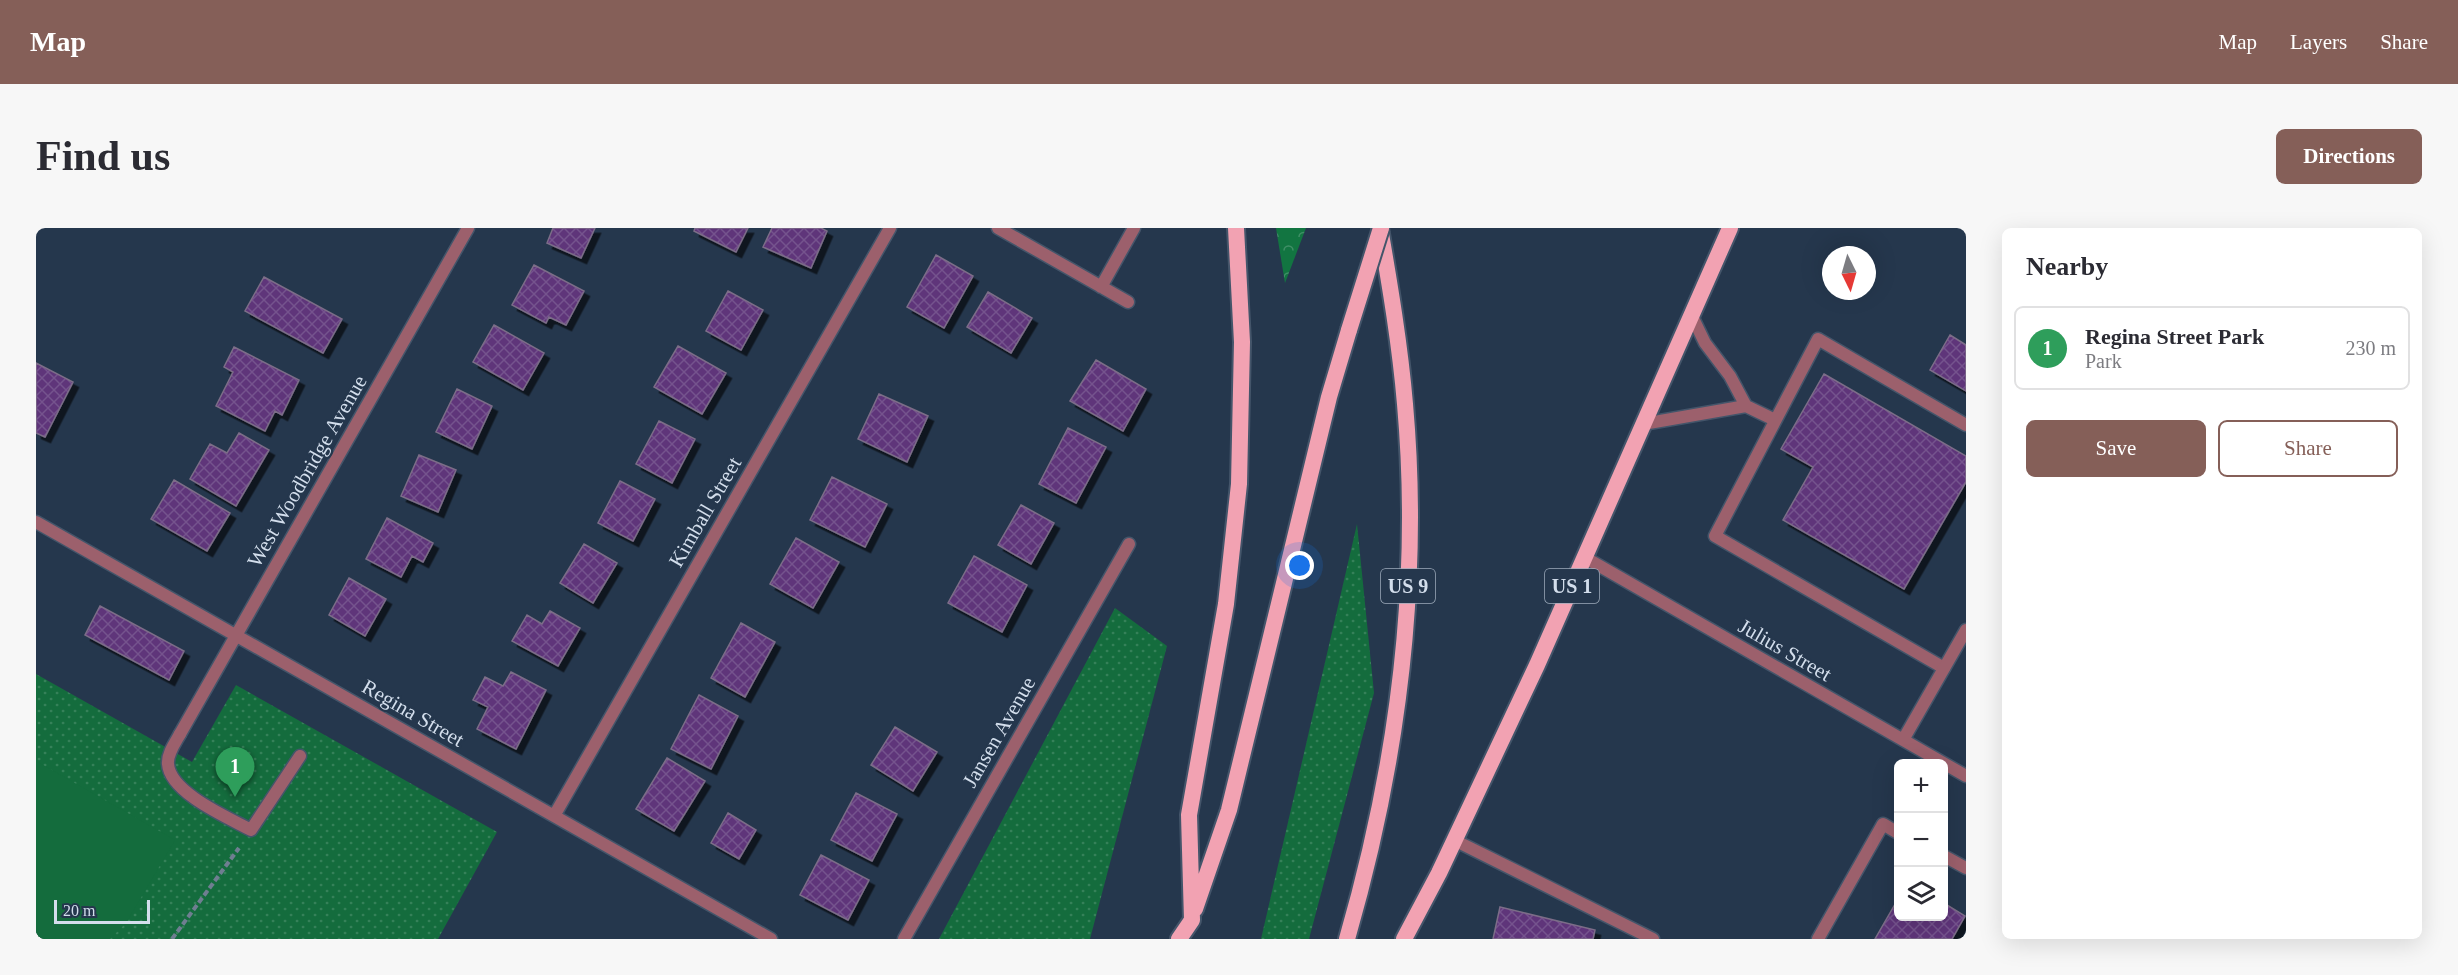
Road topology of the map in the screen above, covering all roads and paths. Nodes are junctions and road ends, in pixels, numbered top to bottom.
1 (468, 228) edge
2 (890, 228) edge
3 (998, 228) edge
4 (1134, 228) edge
5 (1236, 228) edge
6 (1381, 228) edge
7 (1730, 228) edge
8 (1101, 287) junction
9 (1128, 302) dead end
10 (1691, 314) junction
11 (1746, 406) junction
12 (1775, 420) junction
13 (1643, 424) junction
14 (1966, 425) edge
15 (36, 522) edge
16 (1129, 544) dead end
17 (1584, 557) junction
18 (1966, 630) edge
19 (236, 635) junction
20 (1944, 668) junction
21 (1903, 740) junction
22 (300, 756) dead end
23 (1934, 759) edge
24 (1948, 767) edge
25 (1966, 776) edge
26 (554, 816) junction
27 (1894, 830) edge
28 (1454, 840) junction
29 (241, 845) dead end
30 (1948, 858) edge
31 (1966, 868) edge
32 (1192, 920) junction
33 (755, 935) edge
34 (172, 939) edge
35 (771, 939) edge
36 (904, 939) edge
37 (1179, 939) edge
38 (1186, 939) edge
39 (1347, 939) edge
40 (1404, 939) edge
41 (1653, 939) edge
42 (1818, 939) edge

1 - 19 street, West Woodbridge Avenue
2 - 26 street, Kimball Street
3 - 8 street
4 - 8 street
5 - 32 highway
6 - 32 highway, bridge
6 - 39 highway, US 9
7 - 10 highway, US 1
8 - 9 street
10 - 11 street
10 - 13 highway, US 1
11 - 12 street
11 - 13 street
12 - 14 street
12 - 20 street
13 - 17 highway, US 1
15 - 19 street, Regina Street
16 - 36 street, Jansen Avenue
17 - 21 street, Julius Street
17 - 28 highway, US 1
18 - 20 street
19 - 22 street, West Woodbridge Avenue
19 - 26 street, Regina Street
20 - 21 street
21 - 23 street, Julius Street
24 - 25 street, Julius Street
26 - 33 street, Regina Street
27 - 42 street
28 - 40 highway, US 1
28 - 41 street
29 - 34 path
30 - 31 street
32 - 37 highway
32 - 38 highway
33 - 35 street, Regina Street

